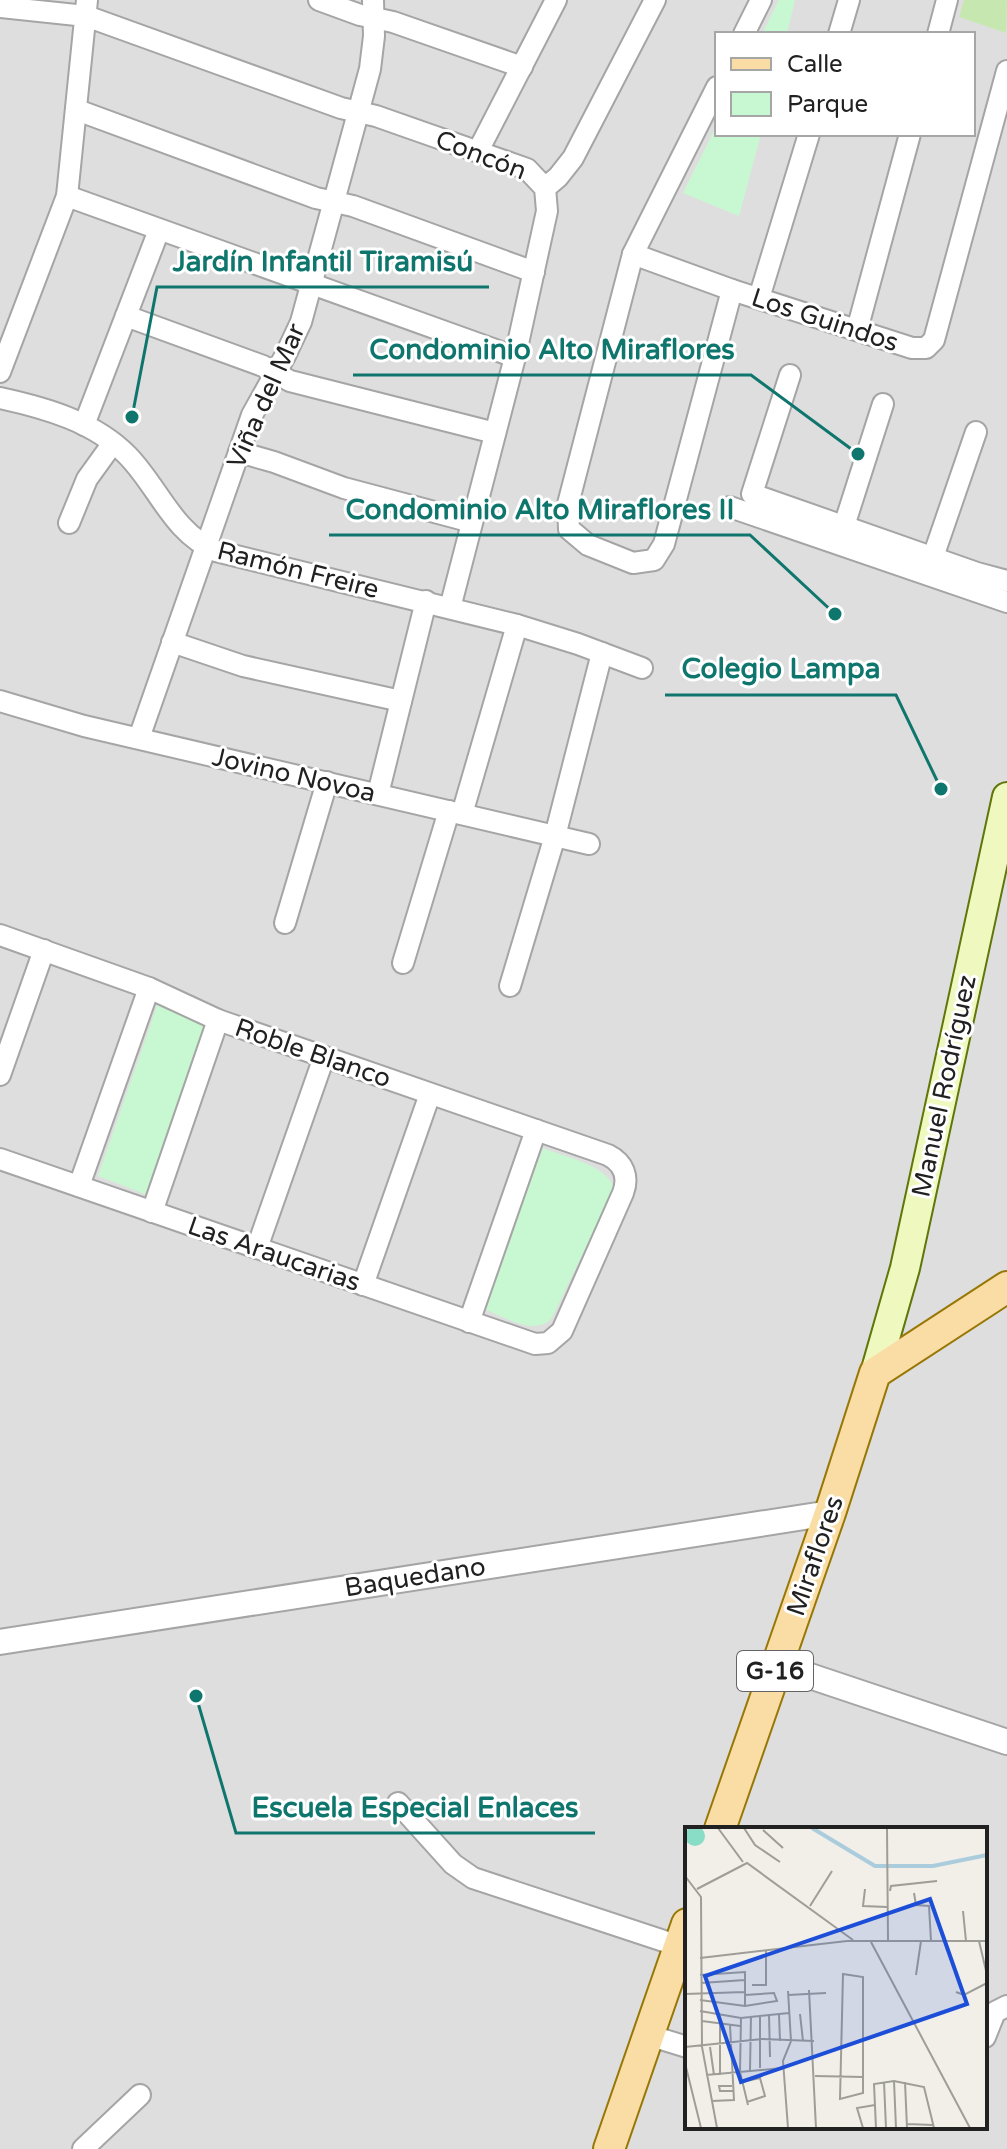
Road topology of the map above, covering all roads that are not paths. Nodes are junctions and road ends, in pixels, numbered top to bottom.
1 (319, 0) edge
2 (556, 0) edge
3 (655, 0) edge
4 (761, 0) edge
5 (849, 0) edge
6 (947, 0) edge
7 (0, 7) edge
8 (87, 8) edge
9 (373, 9) edge
10 (745, 32) edge
11 (840, 32) edge
12 (939, 32) edge
13 (522, 67) junction
14 (1007, 71) edge
15 (715, 91) edge
16 (77, 110) junction
17 (359, 112) junction
18 (808, 136) edge
19 (909, 136) edge
20 (478, 151) junction
21 (545, 188) junction
22 (67, 196) junction
23 (334, 202) junction
24 (159, 230) junction
25 (633, 254) junction
26 (534, 272) junction
27 (312, 284) junction
28 (732, 290) junction
29 (759, 298) junction
30 (126, 316) junction
31 (857, 330) junction
32 (515, 357) junction
33 (0, 372) edge
34 (275, 373) junction
35 (790, 375) dead end
36 (0, 398) edge
37 (883, 404) dead end
38 (84, 425) junction
39 (976, 432) dead end
40 (495, 433) junction
41 (113, 443) junction
42 (239, 452) junction
43 (730, 507) dead end
44 (472, 522) junction
45 (69, 523) dead end
46 (844, 526) junction
47 (206, 547) junction
48 (933, 557) junction
49 (1007, 581) edge
50 (426, 601) junction
51 (1007, 602) edge
52 (450, 608) junction
53 (517, 625) junction
54 (172, 642) junction
55 (602, 653) junction
56 (642, 668) dead end
57 (0, 701) edge
58 (401, 701) junction
59 (139, 738) junction
60 (327, 782) junction
61 (378, 794) junction
62 (1007, 797) edge
63 (455, 812) junction
64 (555, 836) junction
65 (589, 844) dead end
66 (285, 923) dead end
67 (0, 935) edge
68 (44, 950) junction
69 (403, 963) dead end
70 (510, 986) dead end
71 (149, 988) junction
72 (218, 1020) junction
73 (324, 1057) junction
74 (0, 1075) edge
75 (430, 1094) junction
76 (536, 1130) junction
77 (0, 1159) edge
78 (79, 1186) junction
79 (152, 1212) junction
80 (257, 1248) junction
81 (363, 1285) junction
82 (1007, 1287) edge
83 (469, 1322) junction
84 (548, 1343) joint
85 (875, 1373) junction
86 (830, 1513) junction
87 (0, 1642) edge
88 (777, 1665) junction
89 (1007, 1742) edge
90 (398, 1803) dead end
91 (721, 1827) edge
92 (683, 1935) edge
93 (1007, 2006) edge
94 (987, 2032) edge
95 (648, 2035) junction
96 (685, 2046) edge
97 (140, 2095) dead end
98 (83, 2149) edge
99 (609, 2149) edge

1 - 9 street
2 - 13 street
3 - 21 street
4 - 10 street
5 - 11 street
6 - 12 street
7 - 8 street, Concón
8 - 16 street
8 - 17 street, Concón
9 - 13 street
9 - 17 street, Viña del Mar
13 - 20 street
14 - 31 street, Los Guindos
15 - 25 street
16 - 22 street
16 - 23 street
17 - 20 street, Concón
17 - 23 street, Viña del Mar
18 - 29 street
19 - 31 street
20 - 21 street, Concón
21 - 26 street, Concón
22 - 24 street
22 - 33 street
23 - 26 street
23 - 27 street, Viña del Mar
24 - 27 street
24 - 30 street
25 - 28 street, Los Guindos
25 - 28 street
26 - 32 street, Concón
27 - 32 street
27 - 34 street, Viña del Mar
28 - 29 street, Los Guindos
29 - 31 street, Los Guindos
30 - 34 street
30 - 38 street
32 - 40 street, Concón
34 - 40 street
34 - 42 street, Viña del Mar
35 - 46 street
36 - 38 street, Ramón Freire
37 - 46 street
38 - 41 street, Ramón Freire
39 - 48 street
40 - 44 street, Concón
41 - 45 street
41 - 47 street, Ramón Freire
42 - 44 street
42 - 47 street, Viña del Mar
43 - 51 street
44 - 52 street, Concón
46 - 48 street
47 - 50 street, Ramón Freire
47 - 54 street, Viña del Mar
48 - 49 street
50 - 52 street, Ramón Freire
50 - 58 street
52 - 53 street, Ramón Freire
53 - 55 street, Ramón Freire
53 - 63 street
54 - 58 street
54 - 59 street, Viña del Mar
55 - 56 street, Ramón Freire
55 - 64 street
57 - 59 street, Jovino Novoa
58 - 61 street
59 - 60 street, Jovino Novoa
60 - 61 street, Jovino Novoa
60 - 66 street
61 - 63 street, Jovino Novoa
62 - 85 main road, Manuel Rodríguez
63 - 64 street, Jovino Novoa
63 - 69 street
64 - 65 street, Jovino Novoa
64 - 70 street
67 - 68 street, Roble Blanco
68 - 71 street, Roble Blanco
68 - 74 street
71 - 72 street, Roble Blanco
71 - 78 street
72 - 73 street, Roble Blanco
72 - 79 street
73 - 75 street, Roble Blanco
73 - 80 street
75 - 76 street, Roble Blanco
75 - 81 street
76 - 83 street
76 - 84 street, Roble Blanco
77 - 78 street, Las Araucarias
78 - 79 street, Las Araucarias
79 - 80 street, Las Araucarias
80 - 81 street, Las Araucarias
81 - 83 street, Las Araucarias
82 - 85 main road
83 - 84 street, Las Araucarias
85 - 86 main road, Miraflores / G-16
86 - 87 street, Baquedano
86 - 88 main road, Miraflores / G-16
88 - 89 street
88 - 91 main road, Miraflores / G-16
90 - 92 street
92 - 95 main road
93 - 94 street
95 - 96 street
95 - 99 main road
97 - 98 street

